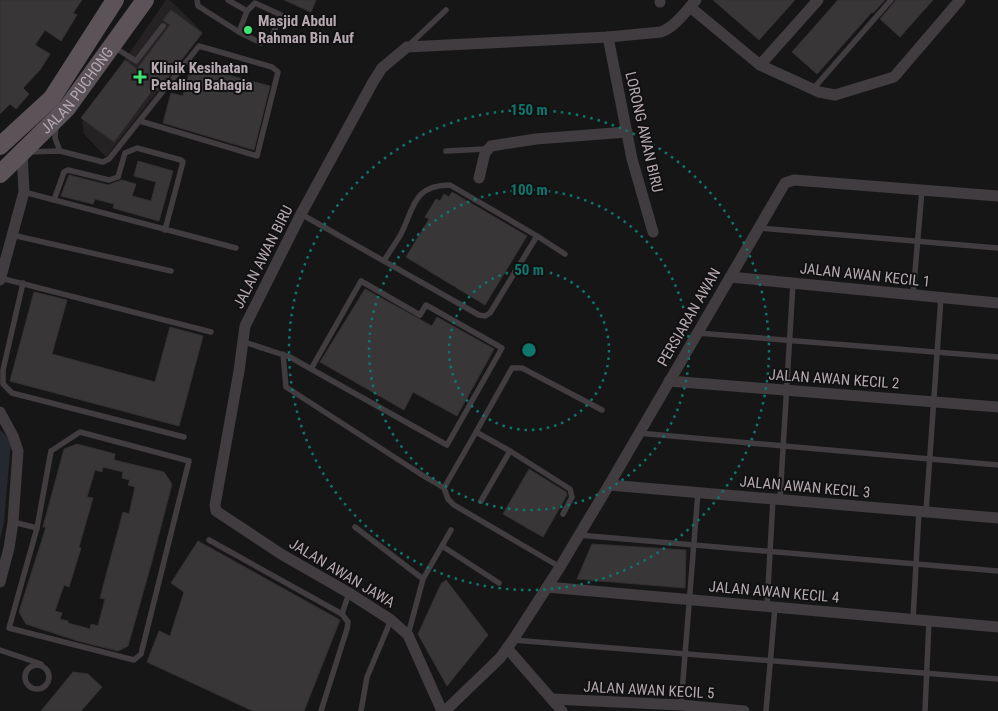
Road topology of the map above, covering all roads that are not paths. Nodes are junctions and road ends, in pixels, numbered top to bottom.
1 (115, 0) edge
2 (145, 0) edge
3 (197, 0) edge
4 (228, 0) edge
5 (818, 0) edge
6 (890, 0) edge
7 (960, 0) edge
8 (693, 4) edge
9 (446, 10) dead end
10 (247, 11) junction
11 (163, 26) dead end
12 (239, 32) junction
13 (608, 37) junction
14 (112, 46) junction
15 (407, 46) junction
16 (760, 65) junction
17 (812, 89) junction
18 (56, 118) junction
19 (140, 121) junction
20 (627, 132) junction
21 (0, 146) edge
22 (487, 149) junction
23 (446, 151) dead end
24 (22, 152) junction
25 (60, 152) junction
26 (0, 174) edge
27 (479, 178) dead end
28 (922, 190) junction
29 (24, 192) junction
30 (998, 196) edge
31 (54, 200) junction
32 (301, 214) junction
33 (759, 228) junction
34 (166, 230) junction
35 (653, 232) dead end
36 (12, 234) junction
37 (537, 236) junction
38 (918, 242) junction
39 (236, 248) dead end
40 (998, 248) edge
41 (565, 254) dead end
42 (384, 261) junction
43 (171, 271) dead end
44 (730, 277) junction
45 (0, 279) edge
46 (23, 283) junction
47 (793, 283) junction
48 (913, 295) junction
49 (942, 297) junction
50 (998, 303) edge
51 (210, 332) dead end
52 (697, 333) junction
53 (790, 340) junction
54 (244, 342) junction
55 (938, 352) junction
56 (283, 354) junction
57 (998, 357) edge
58 (311, 369) junction
59 (668, 382) junction
60 (787, 391) junction
61 (934, 402) junction
62 (998, 407) edge
63 (602, 410) dead end
64 (0, 412) edge
65 (476, 432) junction
66 (638, 433) junction
67 (184, 437) dead end
68 (783, 447) junction
69 (510, 451) junction
70 (930, 459) junction
71 (998, 465) edge
72 (609, 485) junction
73 (444, 488) junction
74 (698, 492) junction
75 (777, 499) junction
76 (481, 501) dead end
77 (215, 508) joint
78 (923, 512) junction
79 (563, 514) dead end
80 (998, 518) edge
81 (13, 522) junction
82 (355, 527) dead end
83 (37, 528) junction
84 (451, 530) dead end
85 (578, 535) junction
86 (210, 540) dead end
87 (694, 545) junction
88 (442, 546) junction
89 (770, 552) junction
90 (916, 564) junction
91 (560, 567) junction
92 (998, 571) edge
93 (423, 579) junction
94 (0, 582) edge
95 (499, 583) dead end
96 (547, 587) junction
97 (349, 593) junction
98 (690, 599) junction
99 (771, 606) junction
100 (342, 614) junction
101 (913, 619) junction
102 (391, 620) junction
103 (929, 621) junction
104 (998, 627) edge
105 (408, 635) junction
106 (510, 644) junction
107 (0, 650) edge
108 (685, 654) junction
109 (21, 656) junction
110 (770, 661) junction
111 (30, 667) junction
112 (44, 667) junction
113 (927, 673) junction
114 (998, 679) edge
115 (552, 699) junction
116 (681, 705) junction
117 (321, 711) edge
118 (362, 711) edge
119 (443, 711) edge
120 (562, 711) edge
121 (744, 711) edge
122 (766, 711) edge
123 (925, 711) edge

1 - 21 main road, JALAN PUCHONG
2 - 14 main road, JALAN PUCHONG
3 - 12 lane
4 - 10 lane
5 - 16 street
6 - 17 lane
7 - 17 street
8 - 13 street
8 - 16 street
9 - 15 lane, JALAN AWAN BIRU
10 - 12 lane
10 - 12 lane
11 - 14 lane
13 - 15 street
13 - 20 street, LORONG AWAN BIRU
14 - 18 main road, JALAN PUCHONG
15 - 32 street, JALAN AWAN BIRU
16 - 17 street
18 - 24 main road, JALAN PUCHONG
18 - 25 lane
19 - 19 lane
19 - 25 lane
20 - 22 street
20 - 35 street, LORONG AWAN BIRU
22 - 23 lane
22 - 27 street
24 - 25 lane
24 - 26 main road, JALAN PUCHONG
24 - 29 street
28 - 30 street, PERSIARAN AWAN
28 - 33 street, PERSIARAN AWAN
28 - 38 lane
29 - 31 lane
29 - 36 street
31 - 34 lane
31 - 34 lane
32 - 42 lane
32 - 54 street, JALAN AWAN BIRU
33 - 38 lane
33 - 44 street, PERSIARAN AWAN
34 - 39 lane
36 - 43 lane
36 - 45 street
37 - 41 lane
37 - 42 lane
37 - 42 lane
38 - 40 lane
38 - 48 lane
44 - 47 street, JALAN AWAN KECIL 1
44 - 52 street, PERSIARAN AWAN
45 - 46 lane
46 - 51 lane
46 - 67 lane
47 - 48 street, JALAN AWAN KECIL 1
47 - 53 lane
48 - 49 street, JALAN AWAN KECIL 1
49 - 50 street, JALAN AWAN KECIL 1
49 - 55 lane
52 - 53 lane
52 - 59 street, PERSIARAN AWAN
53 - 55 lane
53 - 60 lane
54 - 56 lane
54 - 77 street, JALAN AWAN BIRU
55 - 57 lane
55 - 61 lane
56 - 58 lane
56 - 73 lane
58 - 58 lane
59 - 60 street, JALAN AWAN KECIL 2
59 - 66 street, PERSIARAN AWAN
60 - 61 street, JALAN AWAN KECIL 2
60 - 68 lane
61 - 62 street, JALAN AWAN KECIL 2
61 - 70 lane
63 - 65 lane
64 - 81 street
65 - 69 lane
65 - 73 lane
66 - 68 lane
66 - 72 street, PERSIARAN AWAN
68 - 70 lane
68 - 75 lane
69 - 76 lane
69 - 79 lane
70 - 71 lane
70 - 78 lane
72 - 74 street, JALAN AWAN KECIL 3
72 - 85 street, PERSIARAN AWAN
73 - 91 lane
74 - 75 street, JALAN AWAN KECIL 3
74 - 87 lane
75 - 78 street, JALAN AWAN KECIL 3
75 - 89 lane
77 - 97 street, JALAN AWAN JAWA
78 - 80 street, JALAN AWAN KECIL 3
78 - 90 lane
81 - 83 lane
81 - 94 street
82 - 93 lane
83 - 83 lane
84 - 88 lane
85 - 87 lane
85 - 91 street, PERSIARAN AWAN
86 - 100 lane
87 - 89 lane
87 - 98 lane
88 - 93 lane
88 - 95 lane
89 - 90 lane
89 - 99 lane
90 - 92 lane
90 - 101 lane
91 - 96 street, PERSIARAN AWAN
93 - 105 lane
96 - 98 street, JALAN AWAN KECIL 4
96 - 106 street, PERSIARAN AWAN
97 - 100 lane
97 - 102 street, JALAN AWAN JAWA
98 - 99 street, JALAN AWAN KECIL 4
98 - 108 lane
99 - 101 street, JALAN AWAN KECIL 4
99 - 110 lane
100 - 117 lane
101 - 103 street, JALAN AWAN KECIL 4
102 - 105 street, JALAN AWAN JAWA
102 - 118 lane
103 - 104 street, JALAN AWAN KECIL 4
103 - 113 lane
105 - 119 street, JALAN AWAN JAWA
106 - 108 lane
106 - 115 street
106 - 119 street, PERSIARAN AWAN
107 - 109 lane
108 - 110 lane
108 - 116 lane
109 - 111 lane
109 - 112 lane
110 - 113 lane
110 - 122 lane
111 - 112 lane
111 - 112 lane
113 - 114 lane
113 - 123 lane
115 - 116 street, JALAN AWAN KECIL 5
115 - 120 street
116 - 121 street, JALAN AWAN KECIL 5

